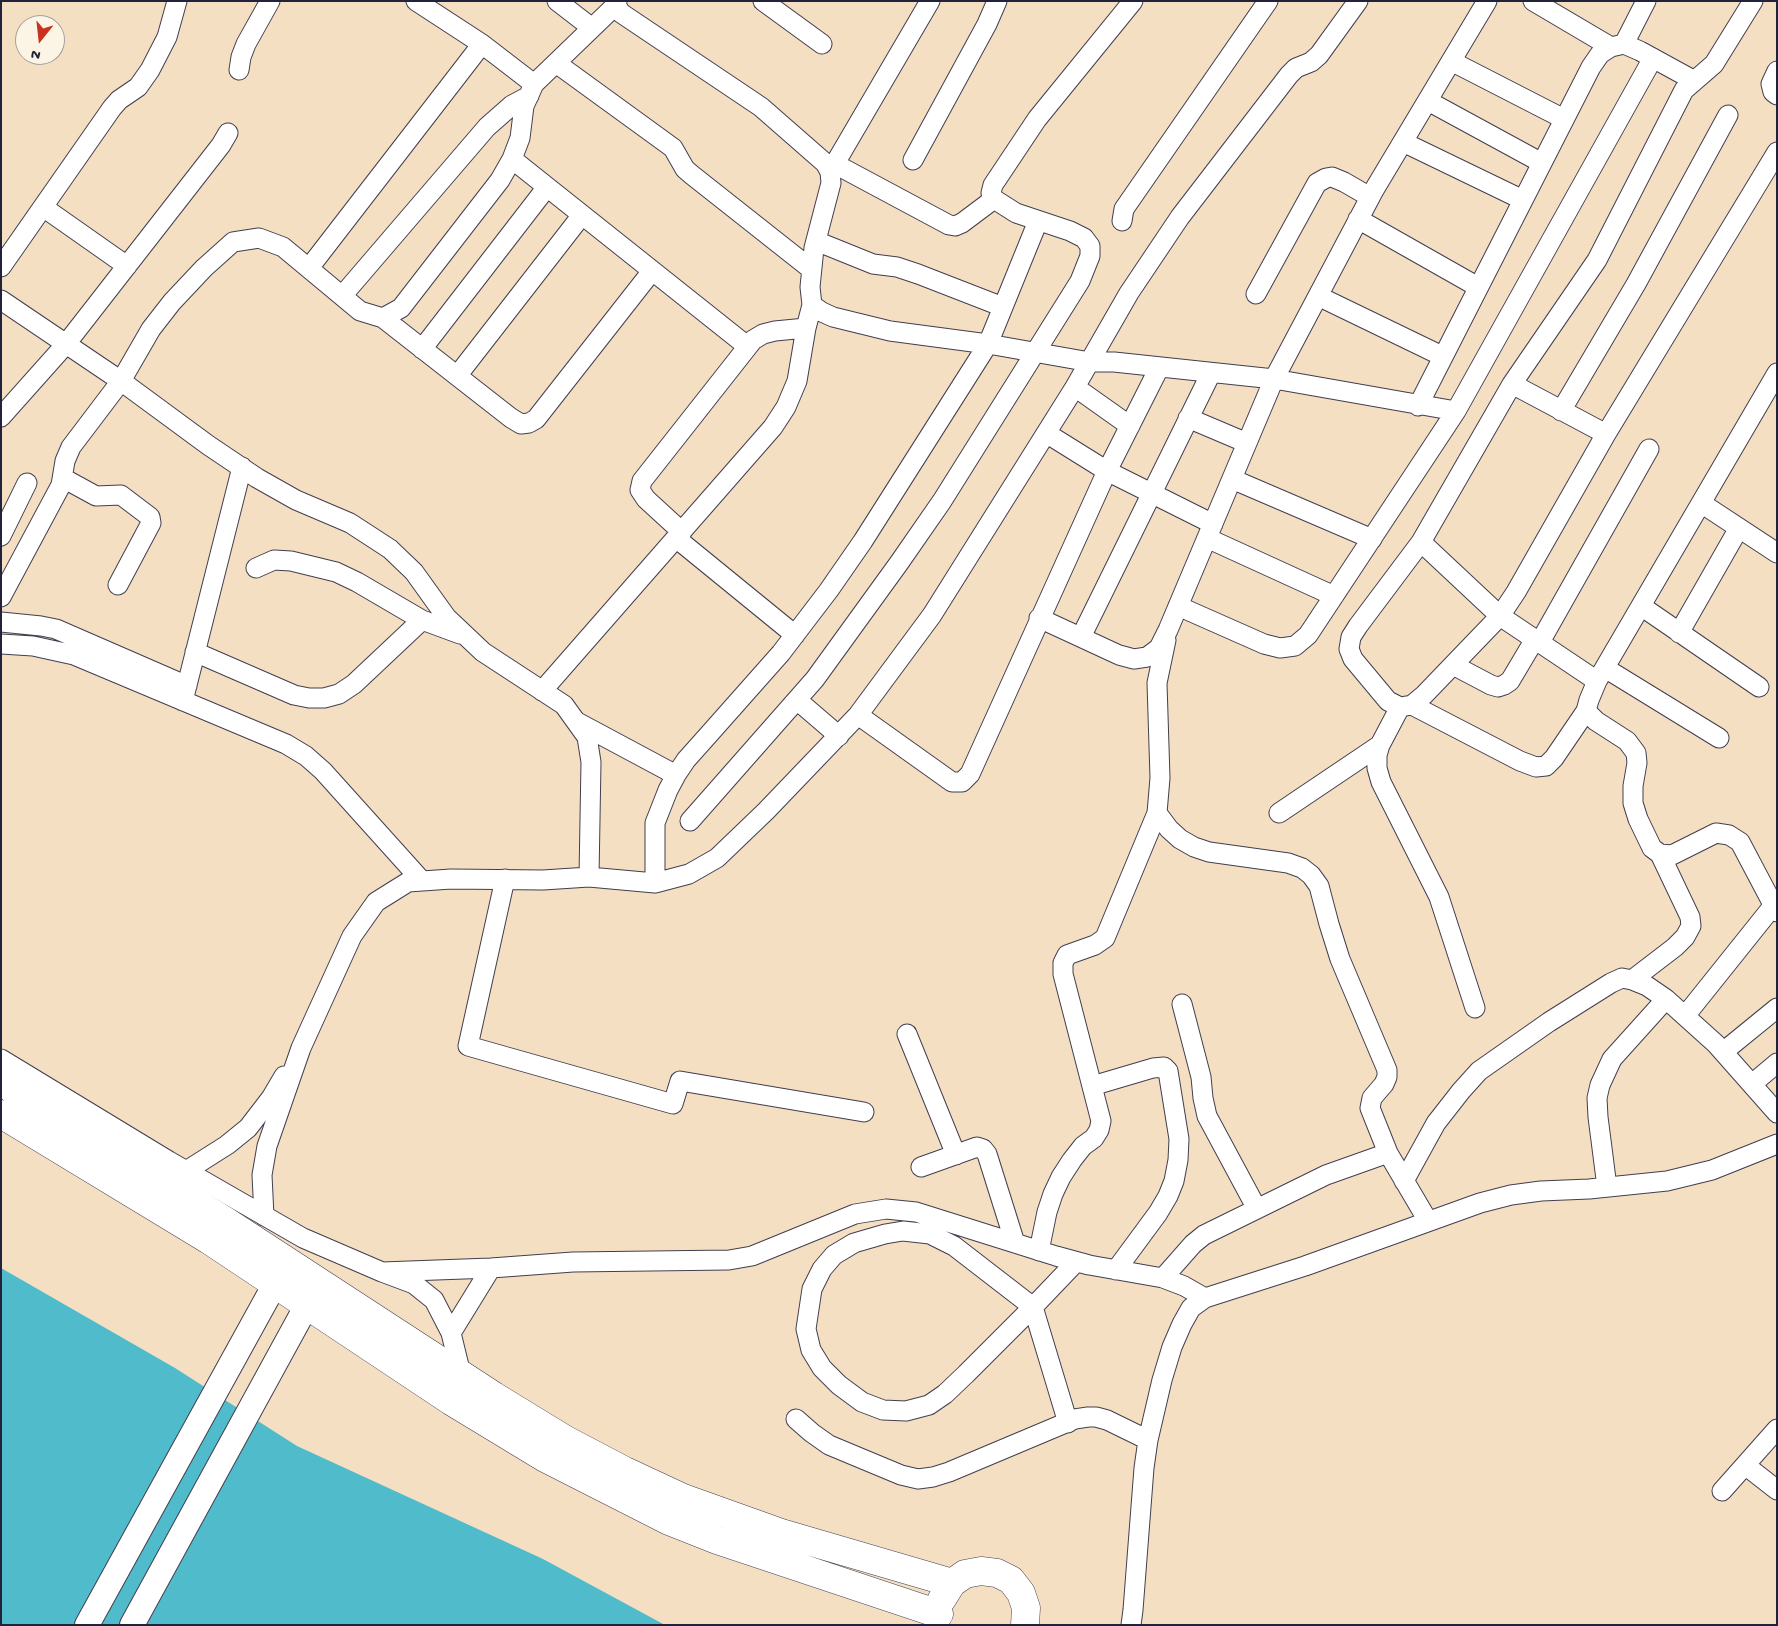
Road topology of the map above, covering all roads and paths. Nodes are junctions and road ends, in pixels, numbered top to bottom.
1 (177, 1) edge
2 (270, 1) edge
3 (416, 1) edge
4 (557, 1) edge
5 (763, 1) edge
6 (930, 1) edge
7 (997, 1) edge
8 (1133, 1) edge
9 (1268, 1) edge
10 (1358, 1) edge
11 (1487, 1) edge
12 (1533, 1) edge
13 (1646, 1) edge
14 (1753, 1) edge
15 (616, 3) edge
16 (592, 28) junction
17 (482, 44) junction
18 (822, 44) dead end
19 (1618, 46) junction
20 (1653, 58) junction
21 (1451, 61) junction
22 (556, 63) junction
23 (238, 70) dead end
24 (1777, 71) edge
25 (1693, 80) junction
26 (531, 90) junction
27 (1777, 95) edge
28 (1428, 101) junction
29 (1728, 115) dead end
30 (1564, 119) junction
31 (228, 133) dead end
32 (1402, 142) junction
33 (1777, 152) edge
34 (512, 159) junction
35 (913, 160) dead end
36 (1542, 163) junction
37 (833, 168) junction
38 (547, 187) junction
39 (1370, 197) junction
40 (994, 199) junction
41 (1522, 200) junction
42 (43, 207) junction
43 (582, 215) junction
44 (1358, 219) junction
45 (1038, 221) junction
46 (1122, 221) dead end
47 (816, 241) junction
48 (127, 266) junction
49 (1, 267) edge
50 (309, 268) junction
51 (811, 269) junction
52 (652, 271) junction
53 (1478, 287) junction
54 (1256, 294) dead end
55 (342, 296) junction
56 (1318, 296) junction
57 (1, 300) edge
58 (812, 304) junction
59 (1003, 307) junction
60 (383, 318) junction
61 (806, 328) junction
62 (66, 344) junction
63 (988, 344) junction
64 (747, 346) junction
65 (422, 348) junction
66 (1036, 353) junction
67 (1442, 356) junction
68 (1090, 362) junction
69 (1160, 368) junction
70 (1211, 373) junction
71 (1777, 374) edge
72 (457, 376) junction
73 (1274, 379) junction
74 (121, 381) junction
75 (1512, 384) junction
76 (1075, 387) junction
77 (1770, 401) edge
78 (1418, 406) junction
79 (1561, 411) junction
80 (1456, 412) junction
81 (1, 417) edge
82 (1188, 418) junction
83 (1130, 426) junction
84 (1046, 434) junction
85 (1606, 434) junction
86 (1247, 443) junction
87 (1649, 448) dead end
88 (242, 467) junction
89 (1107, 471) junction
90 (63, 478) junction
91 (1232, 479) junction
92 (27, 483) dead end
93 (1151, 494) junction
94 (1701, 503) junction
95 (1739, 528) junction
96 (1210, 531) junction
97 (679, 535) junction
98 (1, 536) edge
99 (1372, 539) junction
100 (1420, 542) junction
101 (1777, 553) edge
102 (256, 568) dead end
103 (118, 585) dead end
104 (1334, 596) junction
105 (1, 597) edge
106 (1178, 606) junction
107 (1640, 606) junction
108 (1500, 616) junction
109 (1039, 618) junction
110 (422, 620) junction
111 (1, 622) edge
112 (1168, 630) junction
113 (1679, 633) junction
114 (795, 635) junction
115 (466, 636) junction
116 (1080, 637) junction
117 (1537, 641) junction
118 (1, 644) edge
119 (195, 652) junction
120 (1453, 665) junction
121 (1601, 674) junction
122 (1759, 688) dead end
123 (542, 691) junction
124 (185, 693) junction
125 (798, 700) junction
126 (1406, 706) junction
127 (1586, 711) junction
128 (858, 715) junction
129 (576, 721) junction
130 (839, 736) junction
131 (1719, 738) dead end
132 (1380, 744) junction
133 (676, 775) junction
134 (1157, 813) junction
135 (1279, 813) dead end
136 (690, 821) dead end
137 (1660, 854) junction
138 (589, 877) junction
139 (505, 879) junction
140 (422, 881) junction
141 (656, 883) junction
142 (1775, 909) edge
143 (1632, 980) junction
144 (1666, 999) junction
145 (1182, 1004) dead end
146 (1475, 1008) dead end
147 (1777, 1008) edge
148 (1685, 1016) junction
149 (907, 1034) dead end
150 (301, 1048) junction
151 (1723, 1052) junction
152 (1, 1059) edge
153 (1777, 1062) edge
154 (1, 1082) edge
155 (1752, 1084) junction
156 (1092, 1086) junction
157 (864, 1112) dead end
158 (1777, 1113) edge
159 (1, 1114) edge
160 (1777, 1144) edge
161 (1388, 1154) junction
162 (956, 1155) junction
163 (921, 1167) dead end
164 (186, 1171) junction
165 (1404, 1181) junction
166 (1607, 1187) junction
167 (1257, 1209) junction
168 (264, 1216) junction
169 (1428, 1221) junction
170 (1015, 1243) junction
171 (1039, 1250) junction
172 (1076, 1262) junction
173 (492, 1268) junction
174 (1116, 1270) junction
175 (382, 1272) junction
176 (1164, 1278) junction
177 (274, 1284) junction
178 (1205, 1298) junction
179 (307, 1305) junction
180 (1033, 1307) junction
181 (451, 1333) junction
182 (461, 1374) junction
183 (796, 1419) dead end
184 (1068, 1423) junction
185 (1777, 1430) edge
186 (1148, 1440) junction
187 (1745, 1465) junction
188 (1777, 1490) edge
189 (1722, 1491) dead end
190 (952, 1583) junction
191 (940, 1619) edge
192 (1026, 1624) edge
193 (87, 1625) edge
194 (132, 1625) edge
195 (1131, 1625) edge

1 - 42 street
2 - 23 street
3 - 17 street
4 - 16 street
5 - 18 street
6 - 37 street
7 - 35 street
8 - 40 street
9 - 46 street
10 - 68 street
11 - 21 street
12 - 19 street
13 - 19 street
14 - 25 street
15 - 16 street
15 - 37 street
16 - 22 street
17 - 26 street
17 - 50 street
19 - 20 street
19 - 30 street
20 - 25 street
20 - 80 street
21 - 28 street
21 - 30 street
22 - 26 street
22 - 51 street
24 - 27 street
25 - 75 street
26 - 34 street
26 - 55 street
28 - 32 street
28 - 36 street
29 - 79 street
30 - 36 street
31 - 48 street
32 - 39 street
32 - 41 street
33 - 85 street
34 - 38 street
34 - 60 street
36 - 41 street
37 - 40 street
37 - 47 street
38 - 43 street
38 - 65 street
39 - 44 street
39 - 54 street
40 - 45 street
41 - 53 street
42 - 48 street
42 - 49 street
43 - 52 street
43 - 72 street
44 - 53 street
44 - 56 street
45 - 59 street
45 - 66 street
47 - 51 street
47 - 59 street
48 - 62 street
50 - 55 street
50 - 74 street
51 - 58 street
52 - 64 street
52 - 72 street
53 - 67 street
55 - 60 street
56 - 67 street
56 - 73 street
57 - 62 street
58 - 61 street
58 - 63 street
59 - 63 street
60 - 65 street
61 - 64 street
61 - 97 street
62 - 74 street
62 - 81 street
63 - 66 street
63 - 114 street
64 - 97 street
65 - 72 street
66 - 68 street
66 - 125 street
67 - 78 street
68 - 69 street
68 - 76 street
69 - 70 street
69 - 83 street
70 - 73 street
70 - 82 street
71 - 77 street
73 - 78 street
73 - 86 street
74 - 88 street
74 - 90 street
75 - 79 street
75 - 100 street
76 - 83 street
76 - 84 street
77 - 94 street
78 - 80 street
79 - 85 street
80 - 99 street
82 - 86 street
82 - 93 street
83 - 89 street
84 - 89 street
84 - 128 street
85 - 108 street
86 - 91 street
87 - 117 street
88 - 115 street
88 - 119 street
89 - 93 street
89 - 109 street
90 - 103 street
90 - 105 street
91 - 96 street
91 - 99 street
92 - 98 street
93 - 96 street
93 - 116 street
94 - 95 street
94 - 107 street
95 - 101 street
95 - 113 street
96 - 104 street
96 - 106 street
97 - 114 street
97 - 123 street
99 - 104 street
100 - 108 street
100 - 126 street
102 - 110 street
104 - 106 street
106 - 112 street
107 - 113 street
107 - 121 street
108 - 117 street
108 - 120 street
109 - 116 street
109 - 128 street
110 - 115 street
110 - 119 street
111 - 124 street
112 - 116 street
112 - 134 street
113 - 122 street
114 - 133 street
115 - 123 street
117 - 120 street
117 - 121 street
118 - 124 street
119 - 124 street
120 - 126 street
121 - 127 street
121 - 131 street
123 - 129 street
124 - 140 street
125 - 130 street
125 - 136 street
126 - 127 street
126 - 132 street
127 - 137 street
128 - 130 street
129 - 133 street
129 - 138 street
130 - 141 street
132 - 135 street
132 - 146 street
133 - 141 street
134 - 156 street
134 - 161 street
137 - 142 street
137 - 143 street
138 - 139 street
138 - 141 street
139 - 140 street
139 - 157 street
140 - 150 street
142 - 148 street
143 - 144 street
143 - 165 street
144 - 148 street
144 - 166 street
145 - 167 street
147 - 151 street
148 - 151 street
149 - 162 street
150 - 164 street
150 - 168 street
151 - 155 street
152 - 164 street
153 - 155 street
154 - 182 highway
155 - 158 street
156 - 171 street
156 - 174 street
159 - 177 highway
160 - 166 street
161 - 165 street
161 - 167 street
162 - 163 street
162 - 170 street
164 - 168 street
165 - 169 street
166 - 169 street
167 - 176 street
168 - 175 street
169 - 178 street
170 - 171 street
170 - 173 street
171 - 172 street
172 - 174 street
172 - 180 street
173 - 175 street
173 - 181 street
174 - 176 street
175 - 181 street
176 - 178 street
177 - 179 highway
177 - 193 street
178 - 186 street
179 - 191 highway
179 - 194 street
180 - 180 street
180 - 184 street
181 - 182 street
182 - 190 highway
183 - 184 street
184 - 186 street
185 - 187 street
186 - 195 street
187 - 188 street
187 - 189 street
190 - 191 highway
190 - 192 highway

